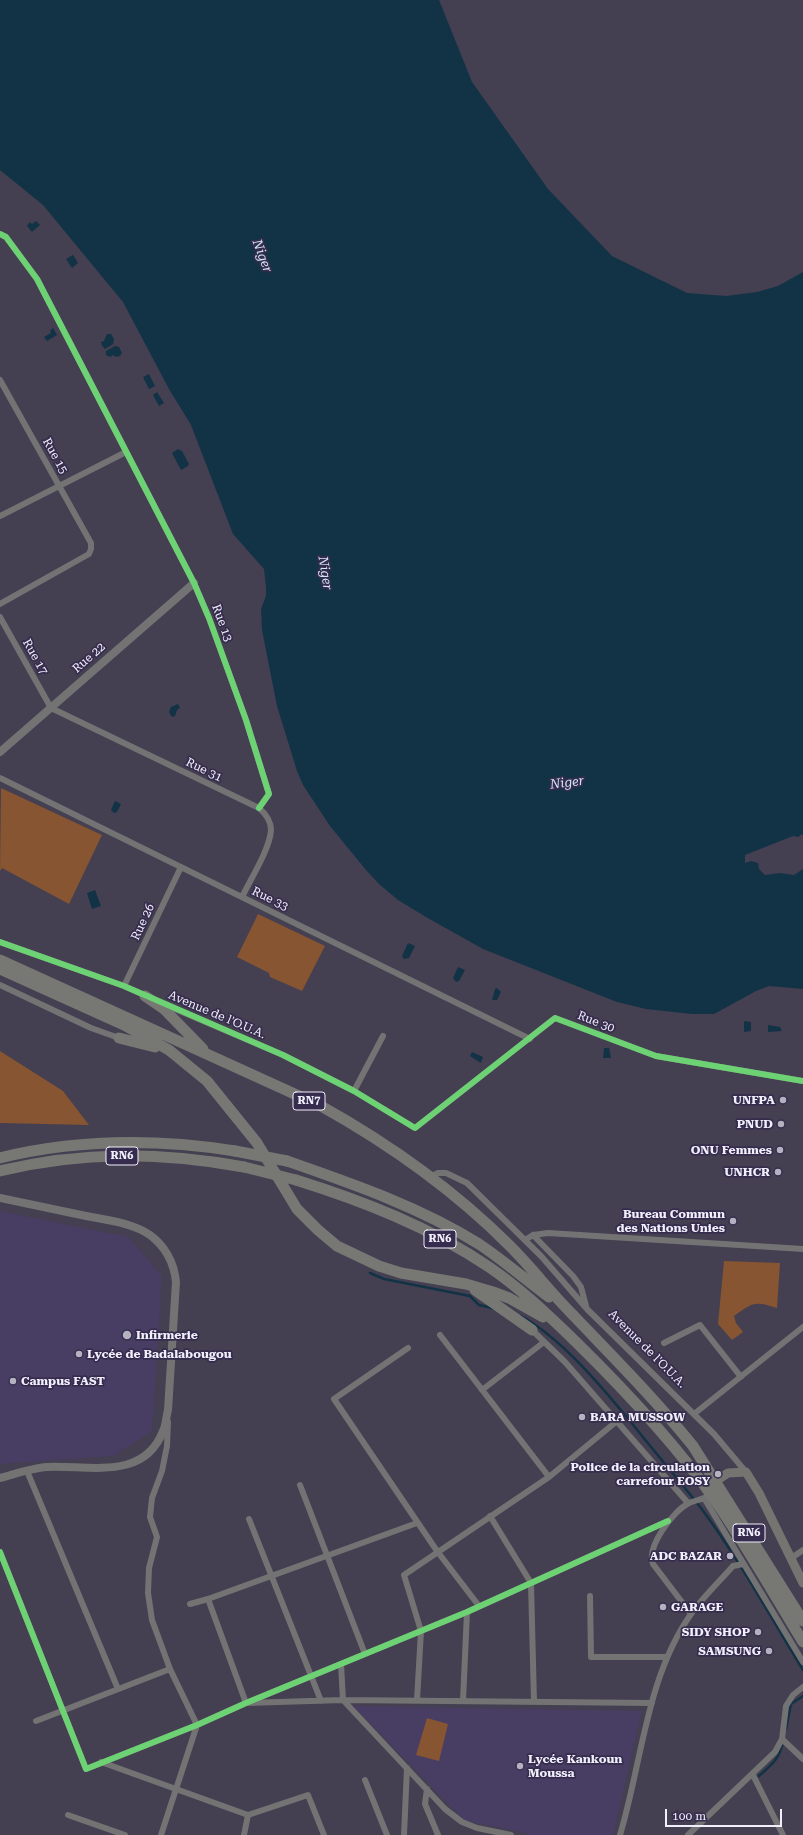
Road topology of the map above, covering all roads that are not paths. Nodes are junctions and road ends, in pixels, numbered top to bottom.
1 (0, 234) edge
2 (0, 380) edge
3 (126, 452) junction
4 (59, 485) junction
5 (0, 516) edge
6 (194, 583) junction
7 (0, 604) edge
8 (0, 617) edge
9 (51, 708) junction
10 (0, 752) edge
11 (0, 778) edge
12 (259, 808) junction
13 (181, 867) junction
14 (242, 897) junction
15 (0, 942) edge
16 (0, 960) edge
17 (0, 969) edge
18 (0, 985) edge
19 (124, 986) junction
20 (145, 996) junction
21 (383, 1036) dead end
22 (118, 1038) joint
23 (530, 1039) junction
24 (169, 1050) junction
25 (207, 1053) junction
26 (803, 1081) edge
27 (354, 1091) junction
28 (415, 1128) joint
29 (0, 1158) edge
30 (0, 1171) edge
31 (432, 1176) junction
32 (0, 1198) edge
33 (532, 1235) junction
34 (525, 1240) junction
35 (803, 1249) edge
36 (466, 1284) junction
37 (587, 1308) junction
38 (571, 1313) junction
39 (803, 1328) edge
40 (532, 1330) joint
41 (565, 1332) junction
42 (440, 1335) dead end
43 (544, 1342) junction
44 (664, 1342) dead end
45 (408, 1348) dead end
46 (741, 1377) junction
47 (482, 1390) junction
48 (168, 1410) junction
49 (694, 1414) junction
50 (617, 1421) junction
51 (27, 1471) junction
52 (746, 1472) junction
53 (549, 1477) junction
54 (0, 1478) edge
55 (716, 1481) junction
56 (300, 1485) dead end
57 (705, 1493) junction
58 (688, 1503) junction
59 (490, 1516) junction
60 (249, 1519) dead end
61 (668, 1521) junction
62 (417, 1523) junction
63 (803, 1550) edge
64 (437, 1551) junction
65 (0, 1552) edge
66 (328, 1555) junction
67 (790, 1558) junction
68 (743, 1564) junction
69 (272, 1576) junction
70 (530, 1583) junction
71 (803, 1583) edge
72 (590, 1596) dead end
73 (208, 1599) junction
74 (190, 1604) dead end
75 (479, 1606) junction
76 (467, 1612) junction
77 (691, 1614) junction
78 (803, 1621) edge
79 (421, 1631) junction
80 (803, 1642) edge
81 (365, 1654) junction
82 (667, 1657) junction
83 (803, 1662) edge
84 (341, 1664) junction
85 (170, 1669) junction
86 (311, 1676) junction
87 (803, 1687) edge
88 (118, 1689) junction
89 (344, 1700) junction
90 (417, 1700) junction
91 (321, 1701) junction
92 (463, 1701) junction
93 (534, 1702) junction
94 (246, 1703) junction
95 (652, 1703) junction
96 (63, 1711) junction
97 (36, 1721) dead end
98 (198, 1725) junction
99 (782, 1739) junction
100 (803, 1759) edge
101 (101, 1762) junction
102 (407, 1768) junction
103 (753, 1775) junction
104 (365, 1780) dead end
105 (177, 1789) junction
106 (427, 1789) junction
107 (68, 1815) dead end
108 (248, 1815) junction
109 (125, 1835) edge
110 (161, 1835) edge
111 (244, 1835) edge
112 (324, 1835) edge
113 (387, 1835) edge
114 (404, 1835) edge
115 (438, 1835) edge
116 (511, 1835) edge
117 (620, 1835) edge
118 (688, 1835) edge
119 (783, 1835) edge

1 - 3 street, Rue 13
2 - 4 street, Rue 15
3 - 4 street
3 - 6 street, Rue 13
4 - 5 street
4 - 7 street, Rue 15
6 - 9 street, Rue 22
6 - 12 street, Rue 13
8 - 9 street, Rue 17
9 - 10 street, Rue 22
9 - 12 street, Rue 31
11 - 13 street, Rue 33
12 - 14 street, Rue 31
13 - 14 street, Rue 33
13 - 19 street, Rue 26
14 - 23 street, Rue 33
15 - 19 street, Avenue de l'O.U.A.
16 - 25 highway, RN7
17 - 24 highway
18 - 22 street
19 - 20 street, Avenue de l'O.U.A.
20 - 25 highway
20 - 27 street, Avenue de l'O.U.A.
21 - 27 street
22 - 24 highway
23 - 26 street, Rue 30
23 - 28 street, Rue 30
24 - 36 highway
25 - 31 highway, RN7
27 - 28 street, Avenue de l'O.U.A.
29 - 38 highway, RN6, bridge
30 - 41 highway, RN6, bridge
31 - 34 street, Avenue de l'O.U.A.
31 - 38 highway, RN7
32 - 48 street
33 - 34 street
33 - 35 street
33 - 37 street
34 - 37 street, Avenue de l'O.U.A.
36 - 40 highway
36 - 41 highway
37 - 49 street, Avenue de l'O.U.A.
38 - 55 highway, RN6
39 - 46 street
40 - 43 street
41 - 57 highway, RN6
42 - 47 street
43 - 47 street
43 - 50 street
44 - 46 street
45 - 62 street
46 - 49 street
47 - 53 street
48 - 51 street
48 - 85 street
49 - 52 street, Avenue de l'O.U.A.
50 - 53 street
50 - 58 street
51 - 54 street
51 - 88 street
52 - 55 main road
52 - 67 main road, Avenue de l'O.U.A.
53 - 59 street
55 - 57 main road
55 - 78 highway, RN6
56 - 66 street
57 - 58 street
57 - 68 street
57 - 80 highway, RN6
58 - 61 street
59 - 64 street
59 - 70 street
60 - 69 street
61 - 70 street
61 - 77 street
62 - 64 street
62 - 66 street
63 - 67 street
64 - 75 street
64 - 79 street
65 - 96 street
66 - 69 street
66 - 81 street
67 - 71 main road, Avenue de l'O.U.A.
68 - 77 street
68 - 83 street
69 - 73 street
69 - 86 street
70 - 75 street
70 - 93 street
72 - 82 street
73 - 74 street
73 - 94 street
75 - 76 street
76 - 79 street
76 - 92 street
77 - 82 street
79 - 81 street
79 - 90 street
81 - 84 street
82 - 95 street
84 - 86 street
84 - 89 street
85 - 88 street
85 - 98 street
86 - 91 street
86 - 94 street
87 - 99 street
88 - 96 street
89 - 90 street
89 - 91 street
89 - 102 street
90 - 92 street
91 - 94 street
92 - 93 street
93 - 95 street
94 - 98 street
95 - 117 street
96 - 97 street
96 - 101 street
98 - 101 street
98 - 105 street
99 - 100 street
99 - 103 street
101 - 105 street
102 - 106 street
102 - 114 street
103 - 118 street
103 - 119 street
104 - 113 street
105 - 108 street
105 - 110 street
106 - 115 street
106 - 116 street
107 - 109 street
108 - 111 street
108 - 112 street

